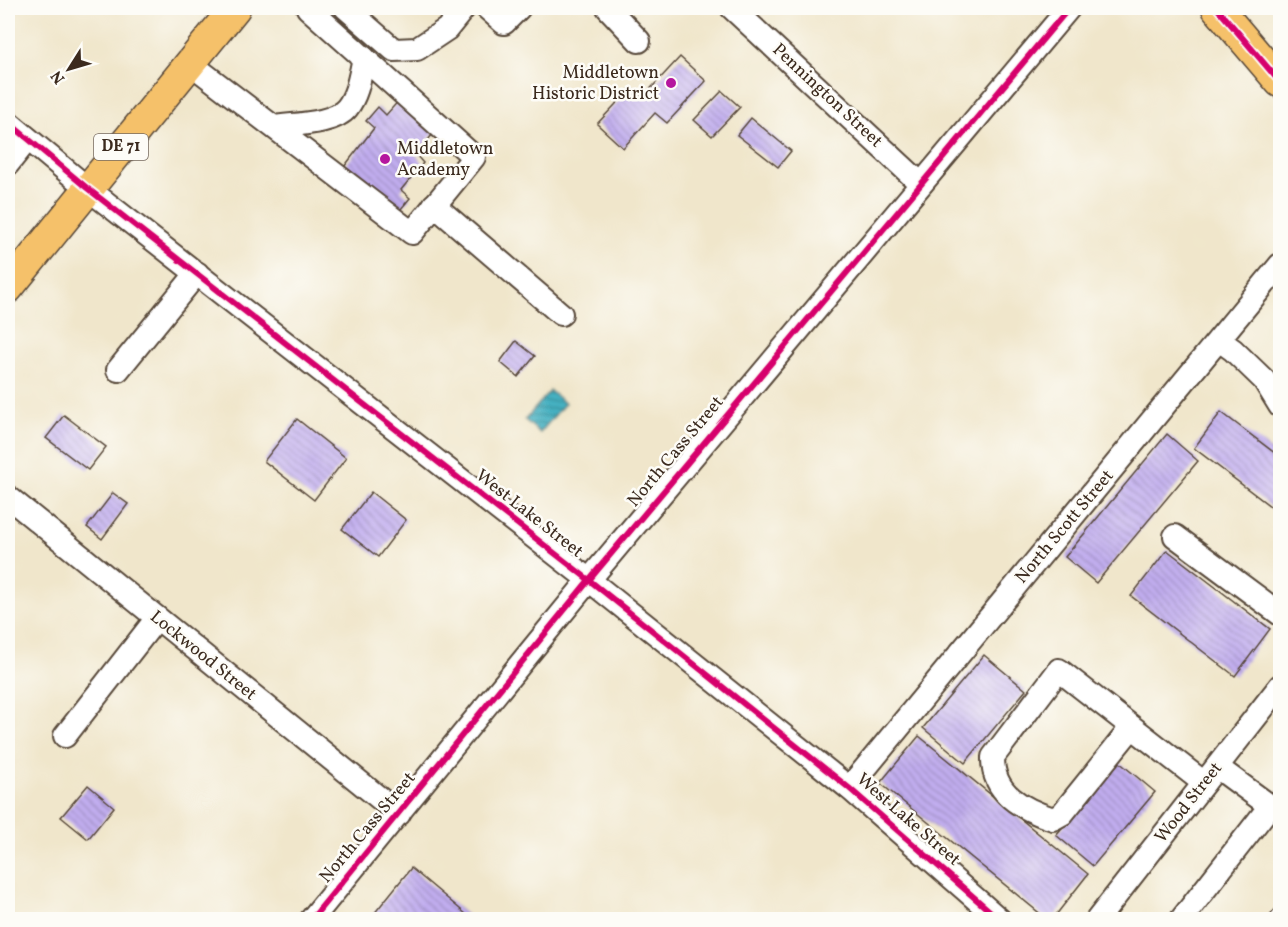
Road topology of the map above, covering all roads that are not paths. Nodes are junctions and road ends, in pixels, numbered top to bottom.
1 (235, 8) edge
2 (308, 8) edge
3 (346, 8) edge
4 (464, 8) edge
5 (486, 8) edge
6 (519, 8) edge
7 (608, 8) edge
8 (732, 8) edge
9 (1069, 8) edge
10 (1217, 8) edge
11 (639, 41) dead end
12 (364, 58) junction
13 (190, 63) junction
14 (1281, 82) edge
15 (8, 122) edge
16 (275, 127) junction
17 (28, 139) junction
18 (8, 164) edge
19 (921, 184) junction
20 (87, 188) junction
21 (434, 205) junction
22 (1281, 265) edge
23 (197, 273) junction
24 (8, 288) edge
25 (561, 314) dead end
26 (1219, 340) junction
27 (118, 370) dead end
28 (1281, 406) edge
29 (8, 498) edge
30 (1175, 536) dead end
31 (588, 580) junction
32 (1281, 614) edge
33 (157, 618) junction
34 (1281, 686) edge
35 (1132, 727) junction
36 (65, 736) dead end
37 (1211, 775) junction
38 (849, 788) junction
39 (399, 814) junction
40 (316, 918) edge
41 (1000, 920) edge
42 (1097, 920) edge
43 (1181, 920) edge

1 - 13 main road, DE 71
2 - 12 street
3 - 4 street
5 - 6 street
7 - 11 street
8 - 19 street, Pennington Street
9 - 19 street, North Cass Street
10 - 14 main road
12 - 16 street
12 - 21 street
13 - 16 street
13 - 20 main road, DE 71
15 - 17 street, West Lake Street
16 - 21 street
17 - 18 street
17 - 20 street, West Lake Street
19 - 31 street, North Cass Street
20 - 23 street, West Lake Street
20 - 24 main road, DE 71
21 - 25 street
22 - 26 street, North Scott Street
23 - 27 street
23 - 31 street, West Lake Street
26 - 28 street
26 - 38 street, North Scott Street
29 - 33 street, Lockwood Street
30 - 32 street
31 - 38 street, West Lake Street
31 - 39 street, North Cass Street
33 - 36 street
33 - 39 street, Lockwood Street
34 - 37 street, Wood Street
35 - 35 street
35 - 37 street
37 - 42 street, Wood Street
37 - 43 street
38 - 41 street, West Lake Street
39 - 40 street, North Cass Street

